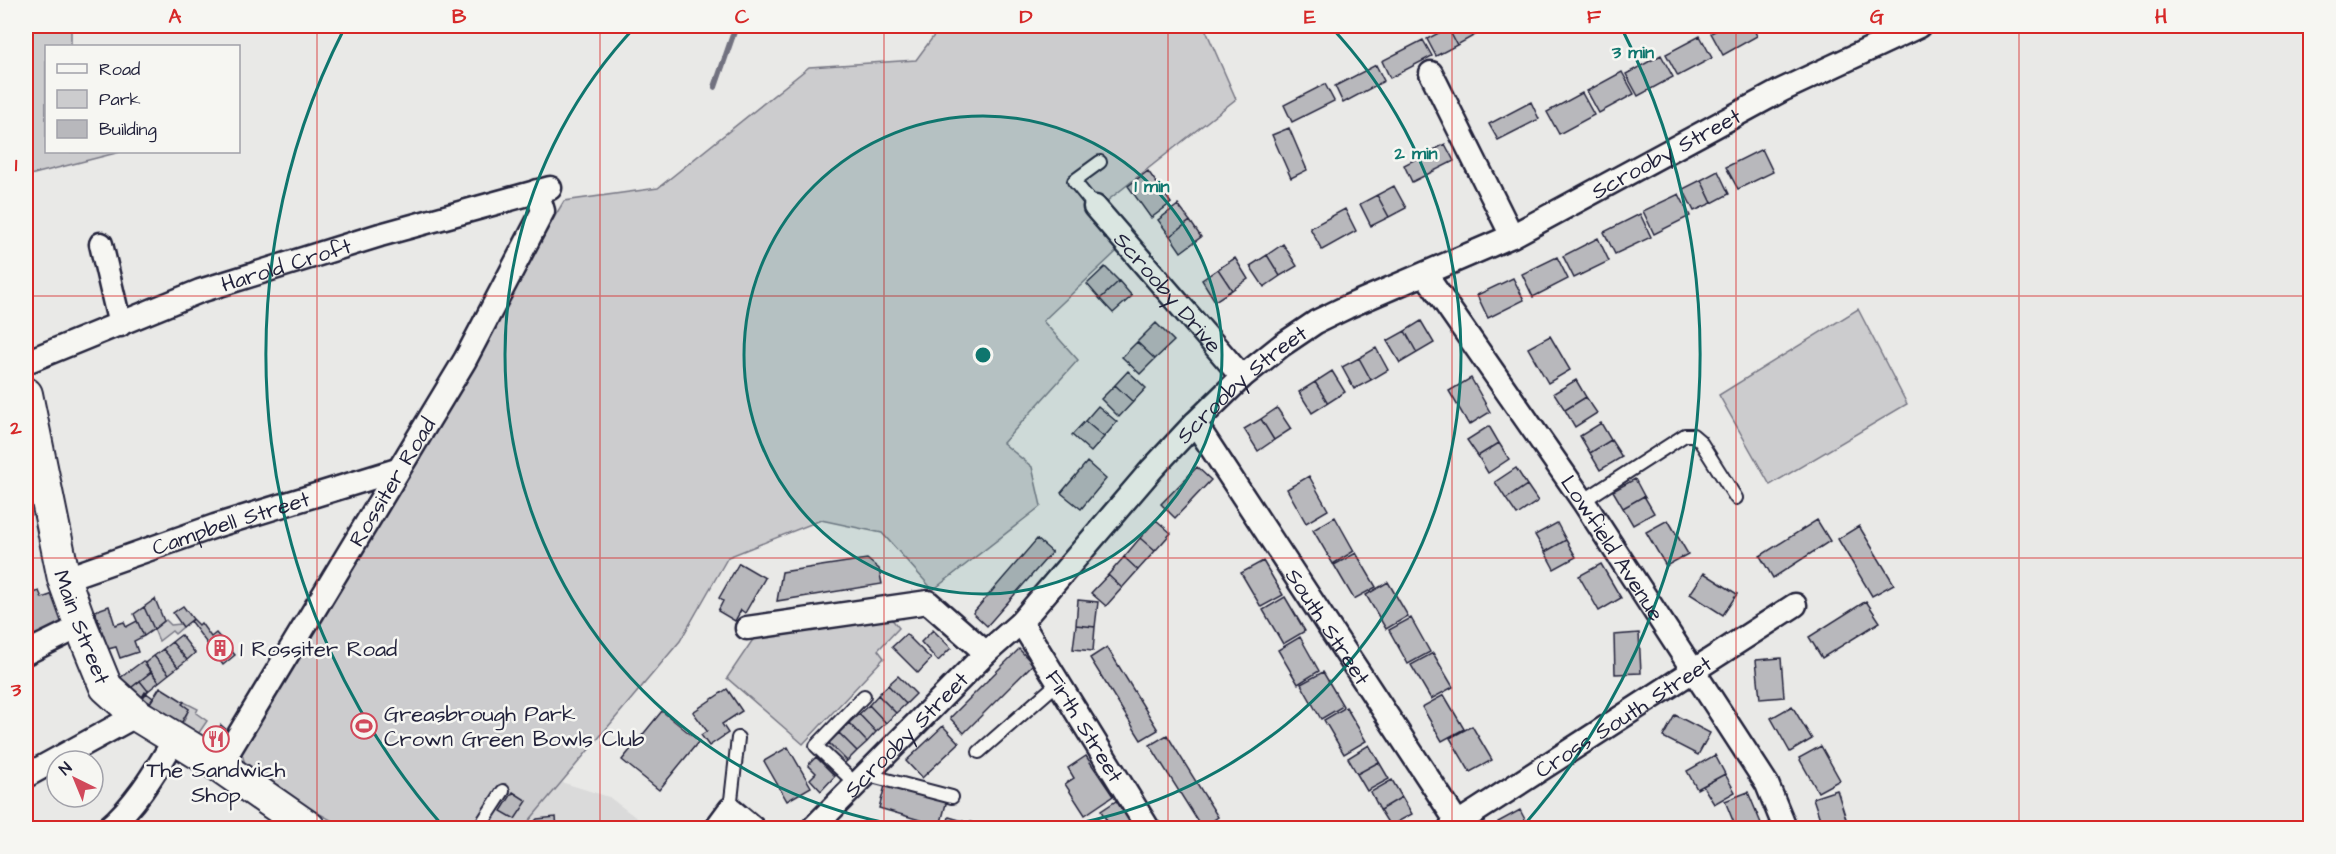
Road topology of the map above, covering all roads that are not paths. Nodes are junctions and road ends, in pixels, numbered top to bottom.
1 (1919, 26) edge
2 (1431, 73) dead end
3 (1100, 162) dead end
4 (544, 189) joint
5 (1095, 207) joint
6 (1512, 236) junction
7 (101, 244) dead end
8 (1425, 274) junction
9 (120, 325) junction
10 (26, 362) edge
11 (1242, 378) junction
12 (26, 394) edge
13 (1195, 423) junction
14 (397, 470) junction
15 (1736, 498) dead end
16 (1583, 501) junction
17 (64, 579) junction
18 (1795, 604) dead end
19 (1021, 622) junction
20 (81, 626) junction
21 (747, 628) dead end
22 (26, 653) edge
23 (986, 653) junction
24 (1692, 670) junction
25 (1059, 682) junction
26 (864, 696) dead end
27 (137, 715) junction
28 (738, 738) dead end
29 (175, 739) junction
30 (979, 752) dead end
31 (220, 766) junction
32 (26, 776) edge
33 (862, 780) junction
34 (504, 791) dead end
35 (952, 797) dead end
36 (730, 809) junction
37 (1456, 827) edge
38 (108, 828) edge
39 (309, 828) edge
40 (479, 828) edge
41 (716, 828) edge
42 (753, 828) edge
43 (813, 828) edge
44 (1148, 828) edge
45 (1785, 828) edge

1 - 6 street, Scrooby Street
2 - 6 street
3 - 5 lane
4 - 9 street, Harold Croft
4 - 14 street, Rossiter Road
5 - 11 street, Scrooby Drive
6 - 8 street, Scrooby Street
7 - 9 street
8 - 11 street, Scrooby Street
8 - 16 street, Lowfield Avenue
9 - 10 street, Harold Croft
11 - 13 street, Scrooby Street
12 - 17 main road, Main Street
13 - 19 street, Scrooby Street
13 - 37 street, South Street
14 - 17 street, Campbell Street
14 - 31 street, Rossiter Road
15 - 16 lane
16 - 24 street, Lowfield Avenue
17 - 20 main road, Main Street
18 - 24 street, Cross South Street
19 - 23 street, Scrooby Street
19 - 25 street, Firth Street
20 - 22 street
20 - 27 main road, Main Street
21 - 23 street
23 - 33 street, Scrooby Street
24 - 37 street, Cross South Street
24 - 45 street, Lowfield Avenue
25 - 30 lane
25 - 44 street, Firth Street
26 - 33 lane
27 - 29 main road, Main Street
27 - 32 street
28 - 36 lane
29 - 31 main road, Main Street
29 - 38 street
31 - 39 main road, Main Street
33 - 35 lane
33 - 43 street, Scrooby Street
34 - 40 lane
36 - 41 street
36 - 42 street

